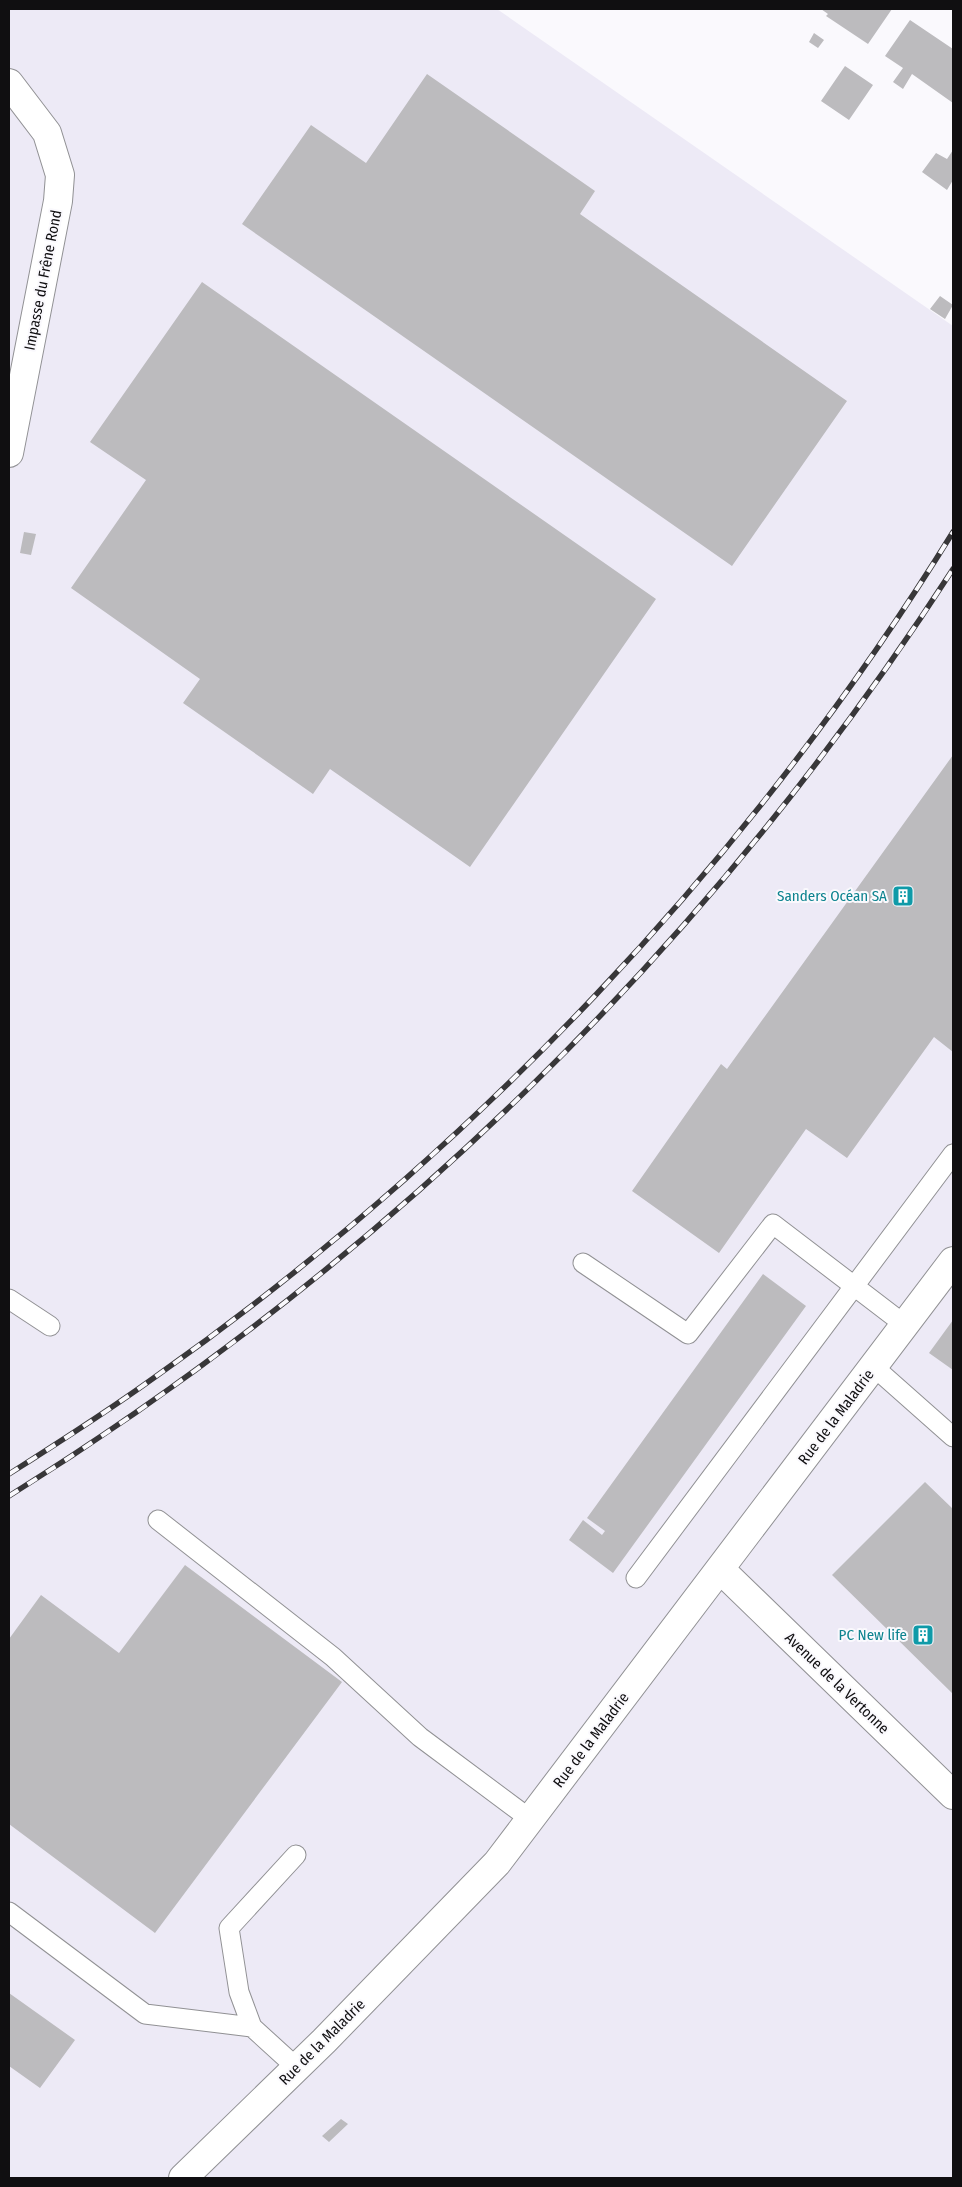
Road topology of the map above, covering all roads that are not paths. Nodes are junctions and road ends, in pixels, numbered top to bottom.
1 (9, 83) edge
2 (20, 114) edge
3 (9, 453) edge
4 (953, 1154) edge
5 (953, 1261) edge
6 (583, 1263) dead end
7 (855, 1286) junction
8 (9, 1299) edge
9 (905, 1325) junction
10 (50, 1326) dead end
11 (874, 1367) junction
12 (953, 1438) edge
13 (158, 1520) dead end
14 (721, 1570) junction
15 (636, 1578) dead end
16 (953, 1795) edge
17 (530, 1819) junction
18 (296, 1855) dead end
19 (9, 1912) edge
20 (252, 2027) junction
21 (297, 2068) junction
22 (183, 2178) edge

1 - 2 street, Impasse du Frêne Rond
2 - 3 street, Impasse du Frêne Rond
4 - 7 lane
5 - 9 street, Rue de la Maladrie
6 - 7 lane
7 - 9 lane
7 - 15 lane
8 - 10 lane
9 - 11 street, Rue de la Maladrie
11 - 12 lane
11 - 14 street, Rue de la Maladrie
13 - 17 lane
14 - 16 street, Avenue de la Vertonne
14 - 17 street, Rue de la Maladrie
17 - 21 street, Rue de la Maladrie
18 - 20 lane
19 - 20 lane
20 - 21 lane
21 - 22 street, Rue de la Maladrie

